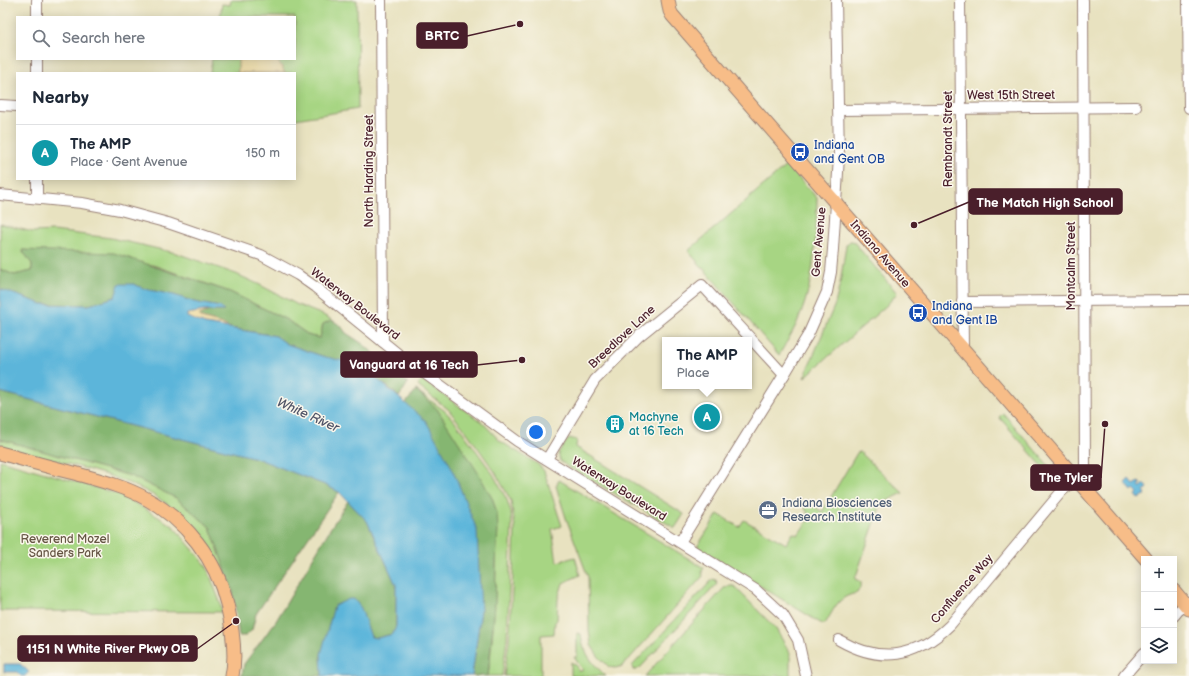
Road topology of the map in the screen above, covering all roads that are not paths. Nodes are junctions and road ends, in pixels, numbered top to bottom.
1 (37, 0) edge
2 (381, 0) edge
3 (668, 0) edge
4 (836, 0) edge
5 (960, 0) edge
6 (1083, 0) edge
7 (1188, 0) edge
8 (37, 16) edge
9 (37, 60) edge
10 (37, 72) edge
11 (0, 105) edge
12 (16, 106) edge
13 (1136, 107) dead end
14 (1083, 108) junction
15 (1189, 108) edge
16 (961, 109) junction
17 (838, 110) junction
18 (37, 180) edge
19 (0, 195) edge
20 (37, 198) junction
21 (835, 203) junction
22 (1189, 300) edge
23 (1084, 301) junction
24 (962, 302) junction
25 (750, 337) edge
26 (752, 339) edge
27 (383, 342) junction
28 (963, 350) junction
29 (784, 375) junction
30 (0, 453) edge
31 (547, 459) junction
32 (1076, 480) junction
33 (680, 542) junction
34 (1143, 556) edge
35 (1175, 592) edge
36 (1188, 605) edge
37 (1177, 614) edge
38 (839, 640) dead end
39 (1141, 656) edge
40 (232, 676) edge
41 (806, 676) edge
42 (1124, 676) edge

1 - 8 street
2 - 27 street, North Harding Street
3 - 21 main road, Indiana Avenue
4 - 17 street, Gent Avenue
5 - 16 street, Rembrandt Street
6 - 14 street, Montcalm Street
7 - 15 street
9 - 10 street
11 - 12 street
13 - 14 street, West 15th Street
14 - 16 street, West 15th Street
14 - 23 street, Montcalm Street
16 - 17 street, West 15th Street
16 - 24 street, Rembrandt Street
17 - 21 street, Gent Avenue
18 - 20 street
19 - 20 street, Waterway Boulevard
20 - 27 street, Waterway Boulevard
21 - 28 main road, Indiana Avenue
21 - 29 street, Gent Avenue
22 - 23 street
23 - 24 street
23 - 32 street, Montcalm Street
24 - 28 street, Rembrandt Street
25 - 31 street, Breedlove Lane
26 - 29 street, Breedlove Lane
27 - 31 street, Waterway Boulevard
28 - 32 main road, Indiana Avenue
29 - 33 street, Gent Avenue
30 - 40 main road
31 - 33 street, Waterway Boulevard
32 - 34 main road, Indiana Avenue
32 - 38 street, Confluence Way
33 - 41 street, Waterway Boulevard
35 - 36 main road
36 - 37 street
39 - 42 street

